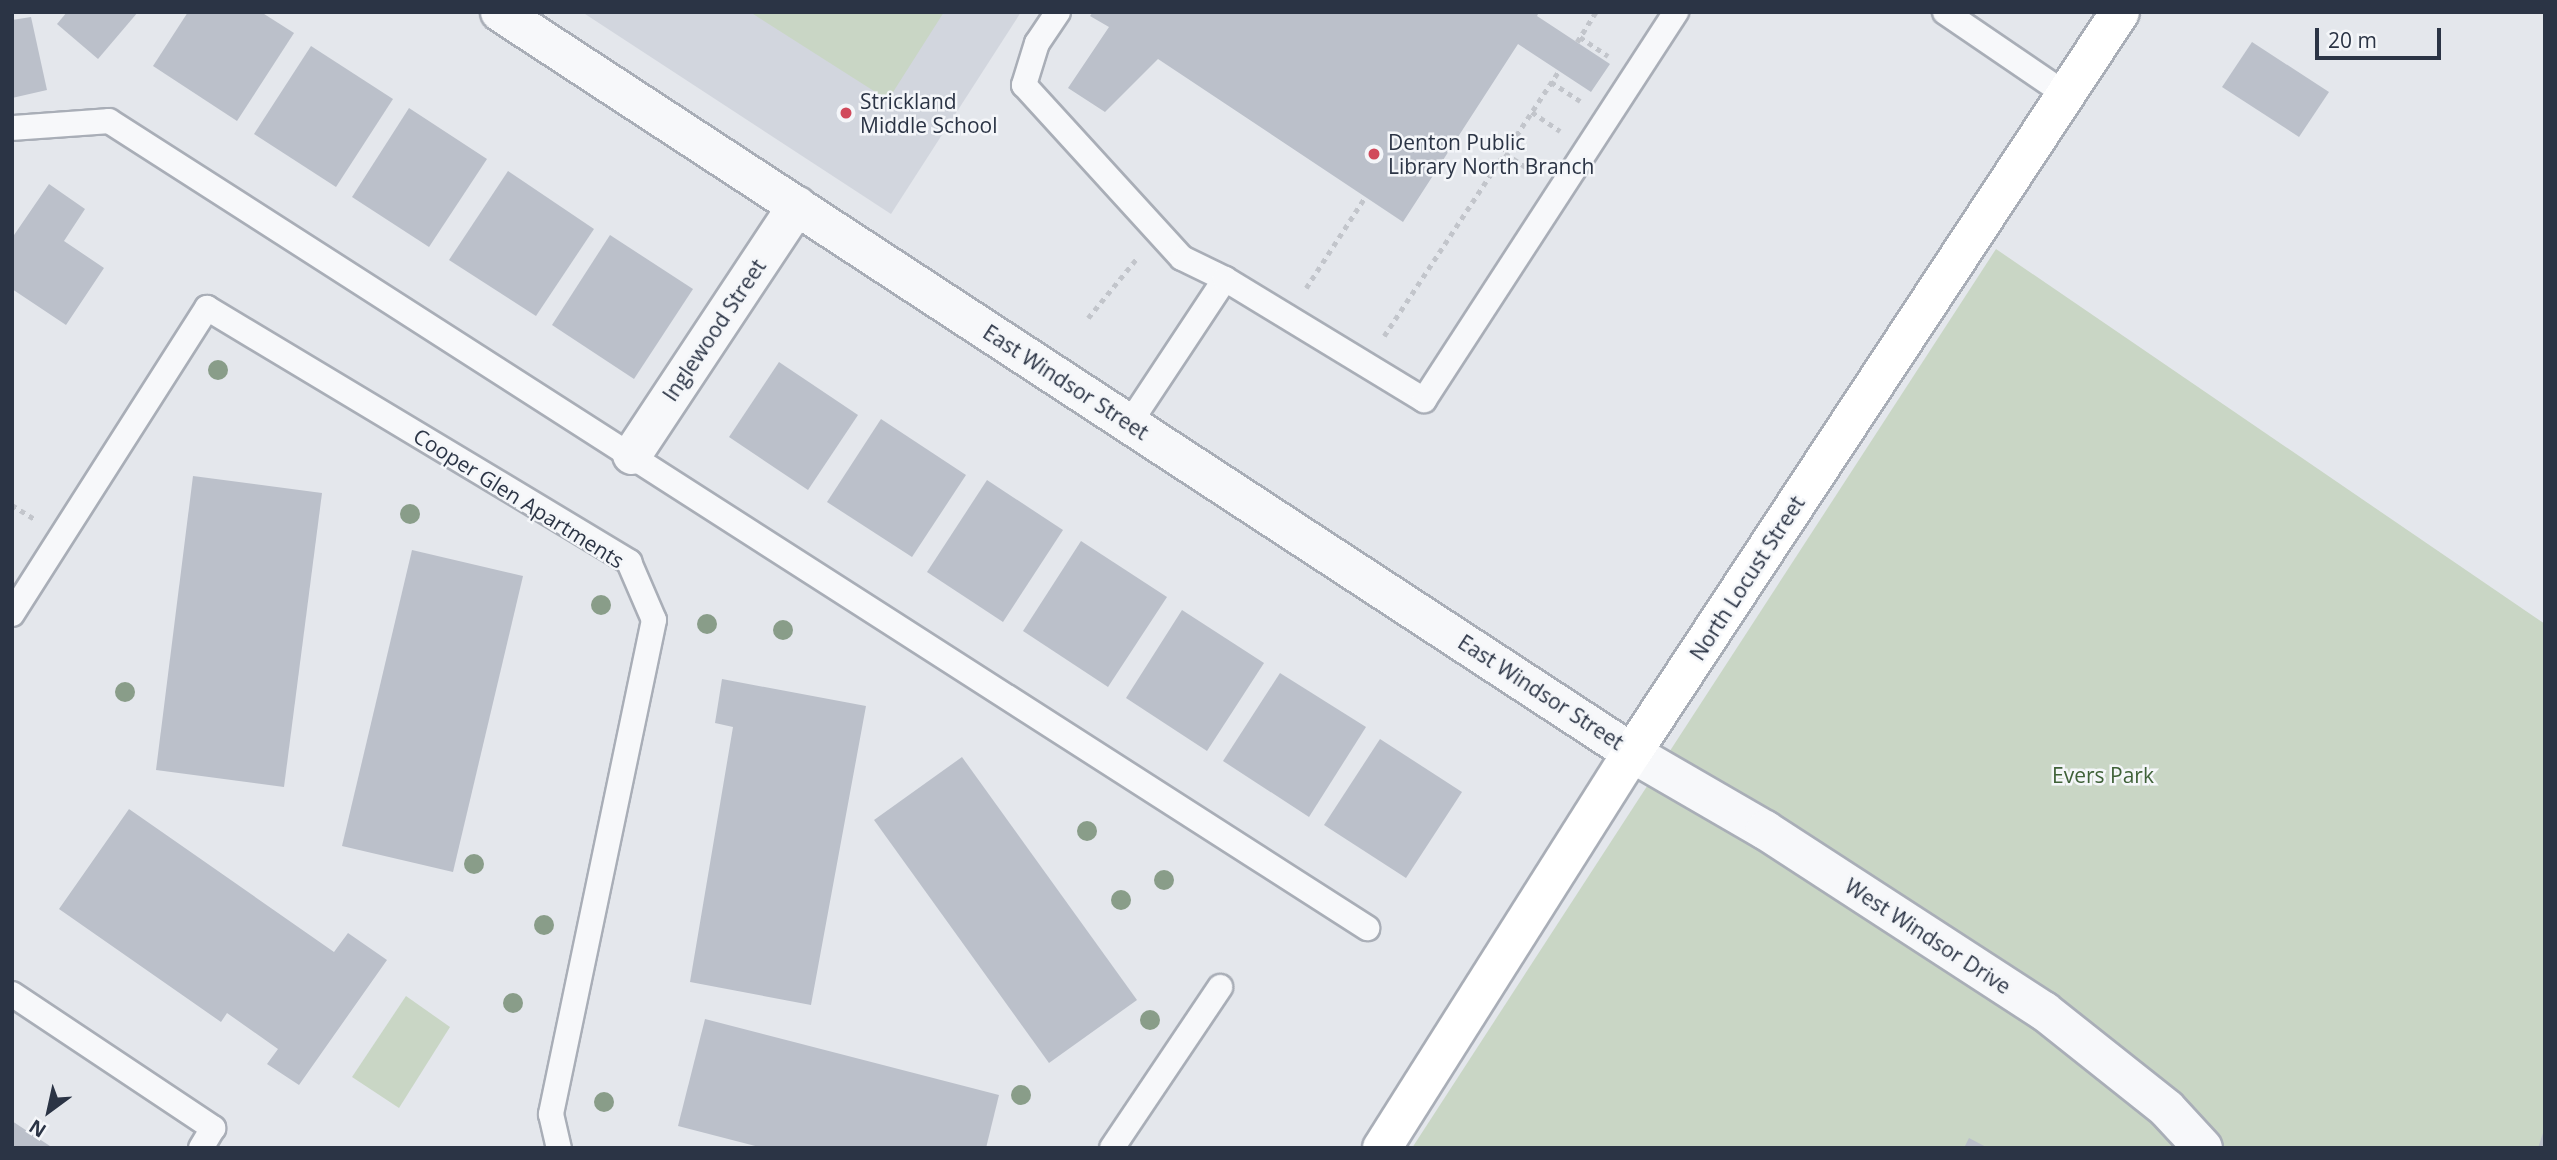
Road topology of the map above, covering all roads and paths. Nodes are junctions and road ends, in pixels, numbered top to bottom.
1 (500, 12) edge
2 (1058, 12) edge
3 (1596, 12) edge
4 (1676, 12) edge
5 (1945, 12) edge
6 (2120, 12) edge
7 (1577, 42) dead end
8 (1559, 71) dead end
9 (2065, 94) junction
10 (12, 128) edge
11 (1365, 197) dead end
12 (797, 206) junction
13 (1147, 247) dead end
14 (1225, 279) junction
15 (1295, 287) dead end
16 (1303, 292) junction
17 (1314, 299) dead end
18 (1088, 318) dead end
19 (1380, 343) dead end
20 (1129, 424) junction
21 (632, 455) junction
22 (12, 614) edge
23 (1632, 752) junction
24 (1367, 929) dead end
25 (1220, 987) dead end
26 (12, 995) edge
27 (201, 1148) edge
28 (558, 1148) edge
29 (1112, 1148) edge
30 (1382, 1148) edge
31 (2203, 1148) edge

1 - 12 street, East Windsor Street
2 - 14 lane
3 - 7 path
4 - 14 lane
5 - 9 lane
6 - 9 main road, North Locust Street
8 - 19 path
9 - 23 main road, North Locust Street
10 - 21 lane
11 - 16 path
12 - 20 street, East Windsor Street
12 - 21 street, Inglewood Street
13 - 18 path
14 - 20 lane
15 - 16 path
16 - 17 path
20 - 23 street, East Windsor Street
21 - 24 lane
22 - 28 lane, Cooper Glen Apartments
23 - 30 main road, North Locust Street
23 - 31 street, West Windsor Drive
25 - 29 lane
26 - 27 lane

